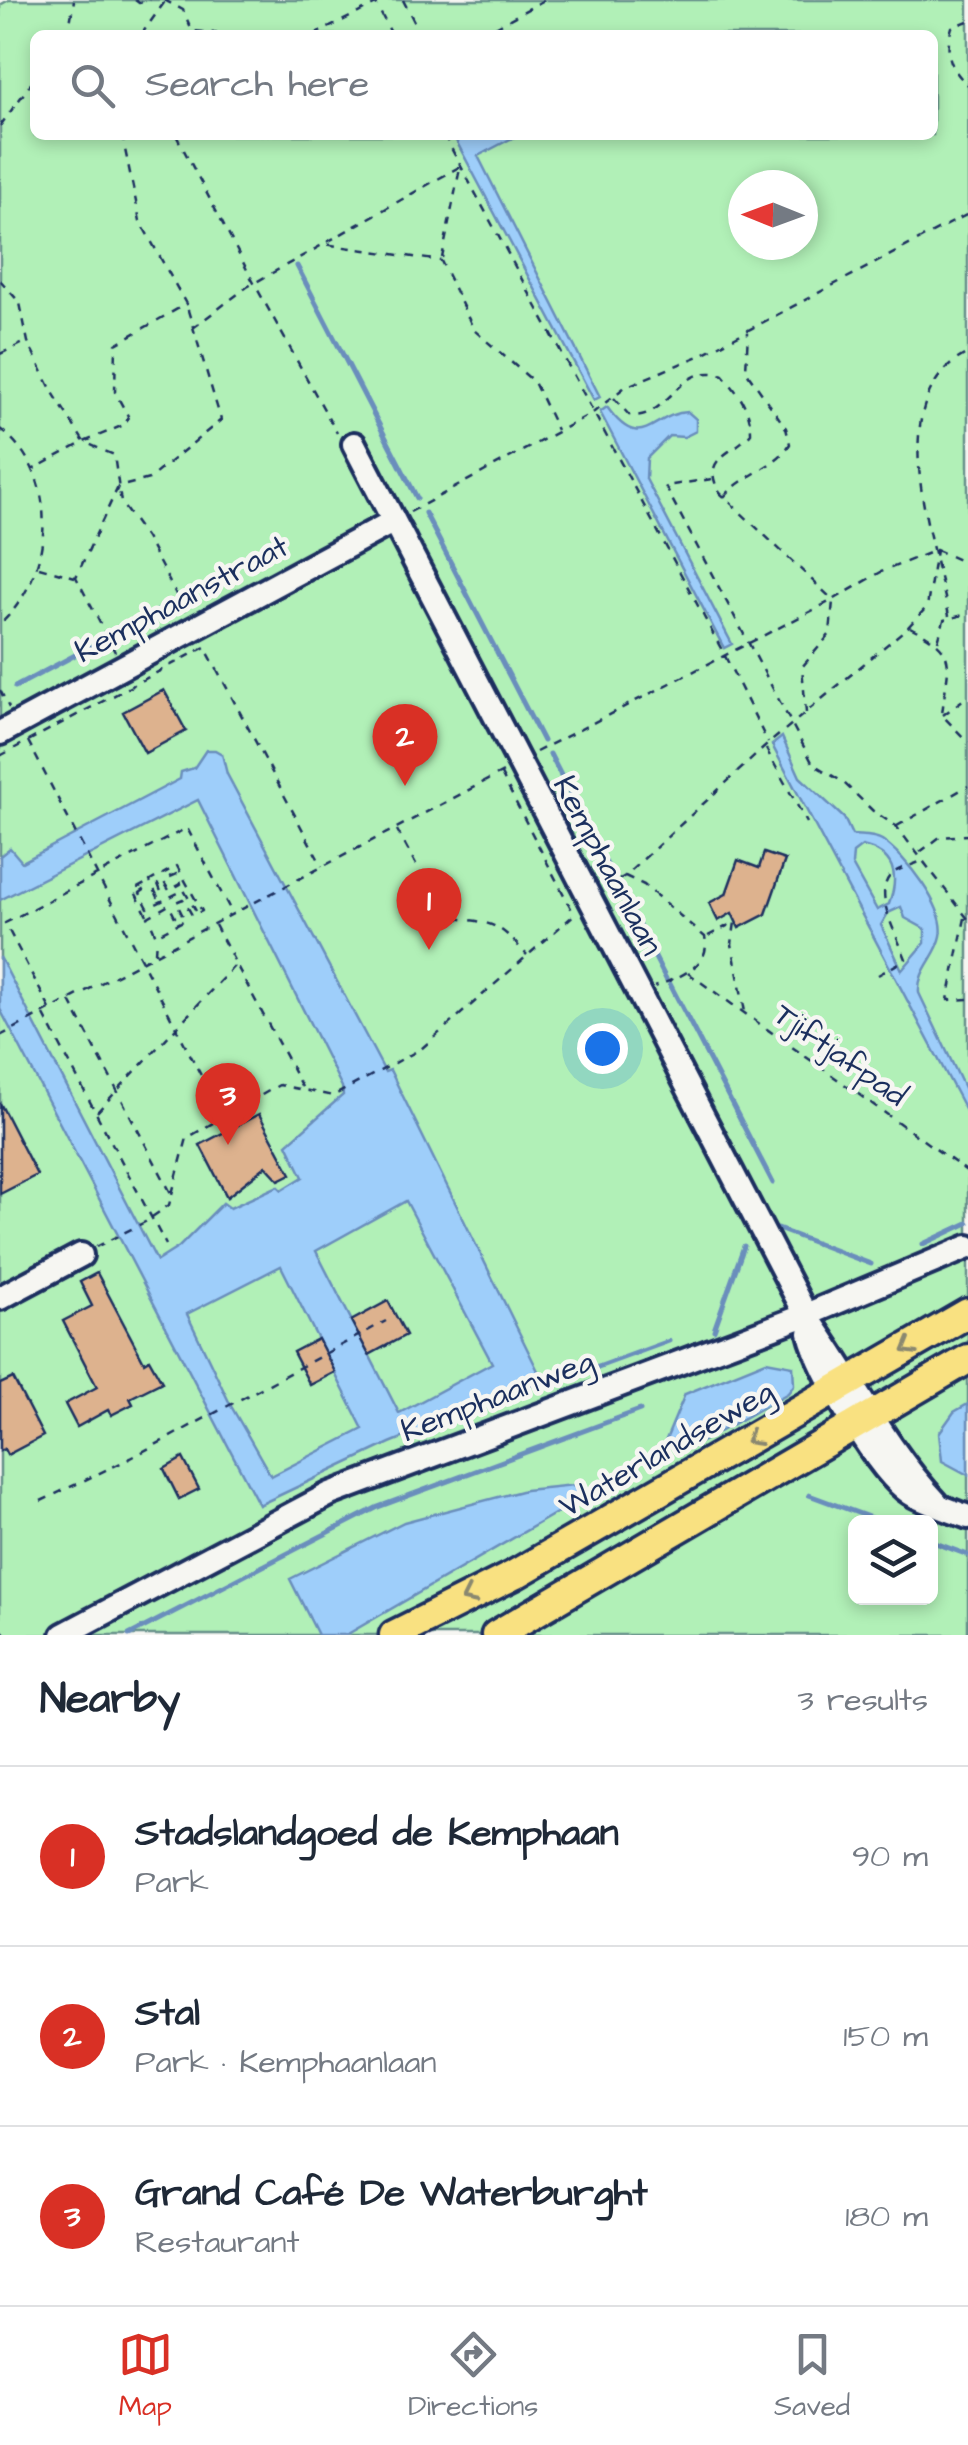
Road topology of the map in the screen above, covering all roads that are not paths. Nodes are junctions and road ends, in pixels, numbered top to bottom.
1 (356, 447) road end
2 (394, 521) junction
3 (15, 733) edge
4 (968, 1247) edge
5 (81, 1254) dead end
6 (0, 1298) edge
7 (968, 1314) edge
8 (806, 1315) junction
9 (968, 1359) edge
10 (844, 1386) junction
11 (864, 1421) junction
12 (968, 1517) edge
13 (63, 1635) edge
14 (394, 1635) edge
15 (496, 1635) edge

1 - 2 street, Kemphaanlaan
2 - 3 street, Kemphaanstraat
2 - 8 street, Kemphaanlaan
4 - 8 street, Kemphaanweg
5 - 6 street
7 -> 10 main road, Waterlandseweg
8 - 10 street, Kemphaanlaan
8 - 13 street, Kemphaanweg
9 - 11 main road
10 - 11 street, Kemphaanlaan
10 -> 14 main road, Waterlandseweg
11 - 12 street, Kemphaanlaan
11 - 15 main road

